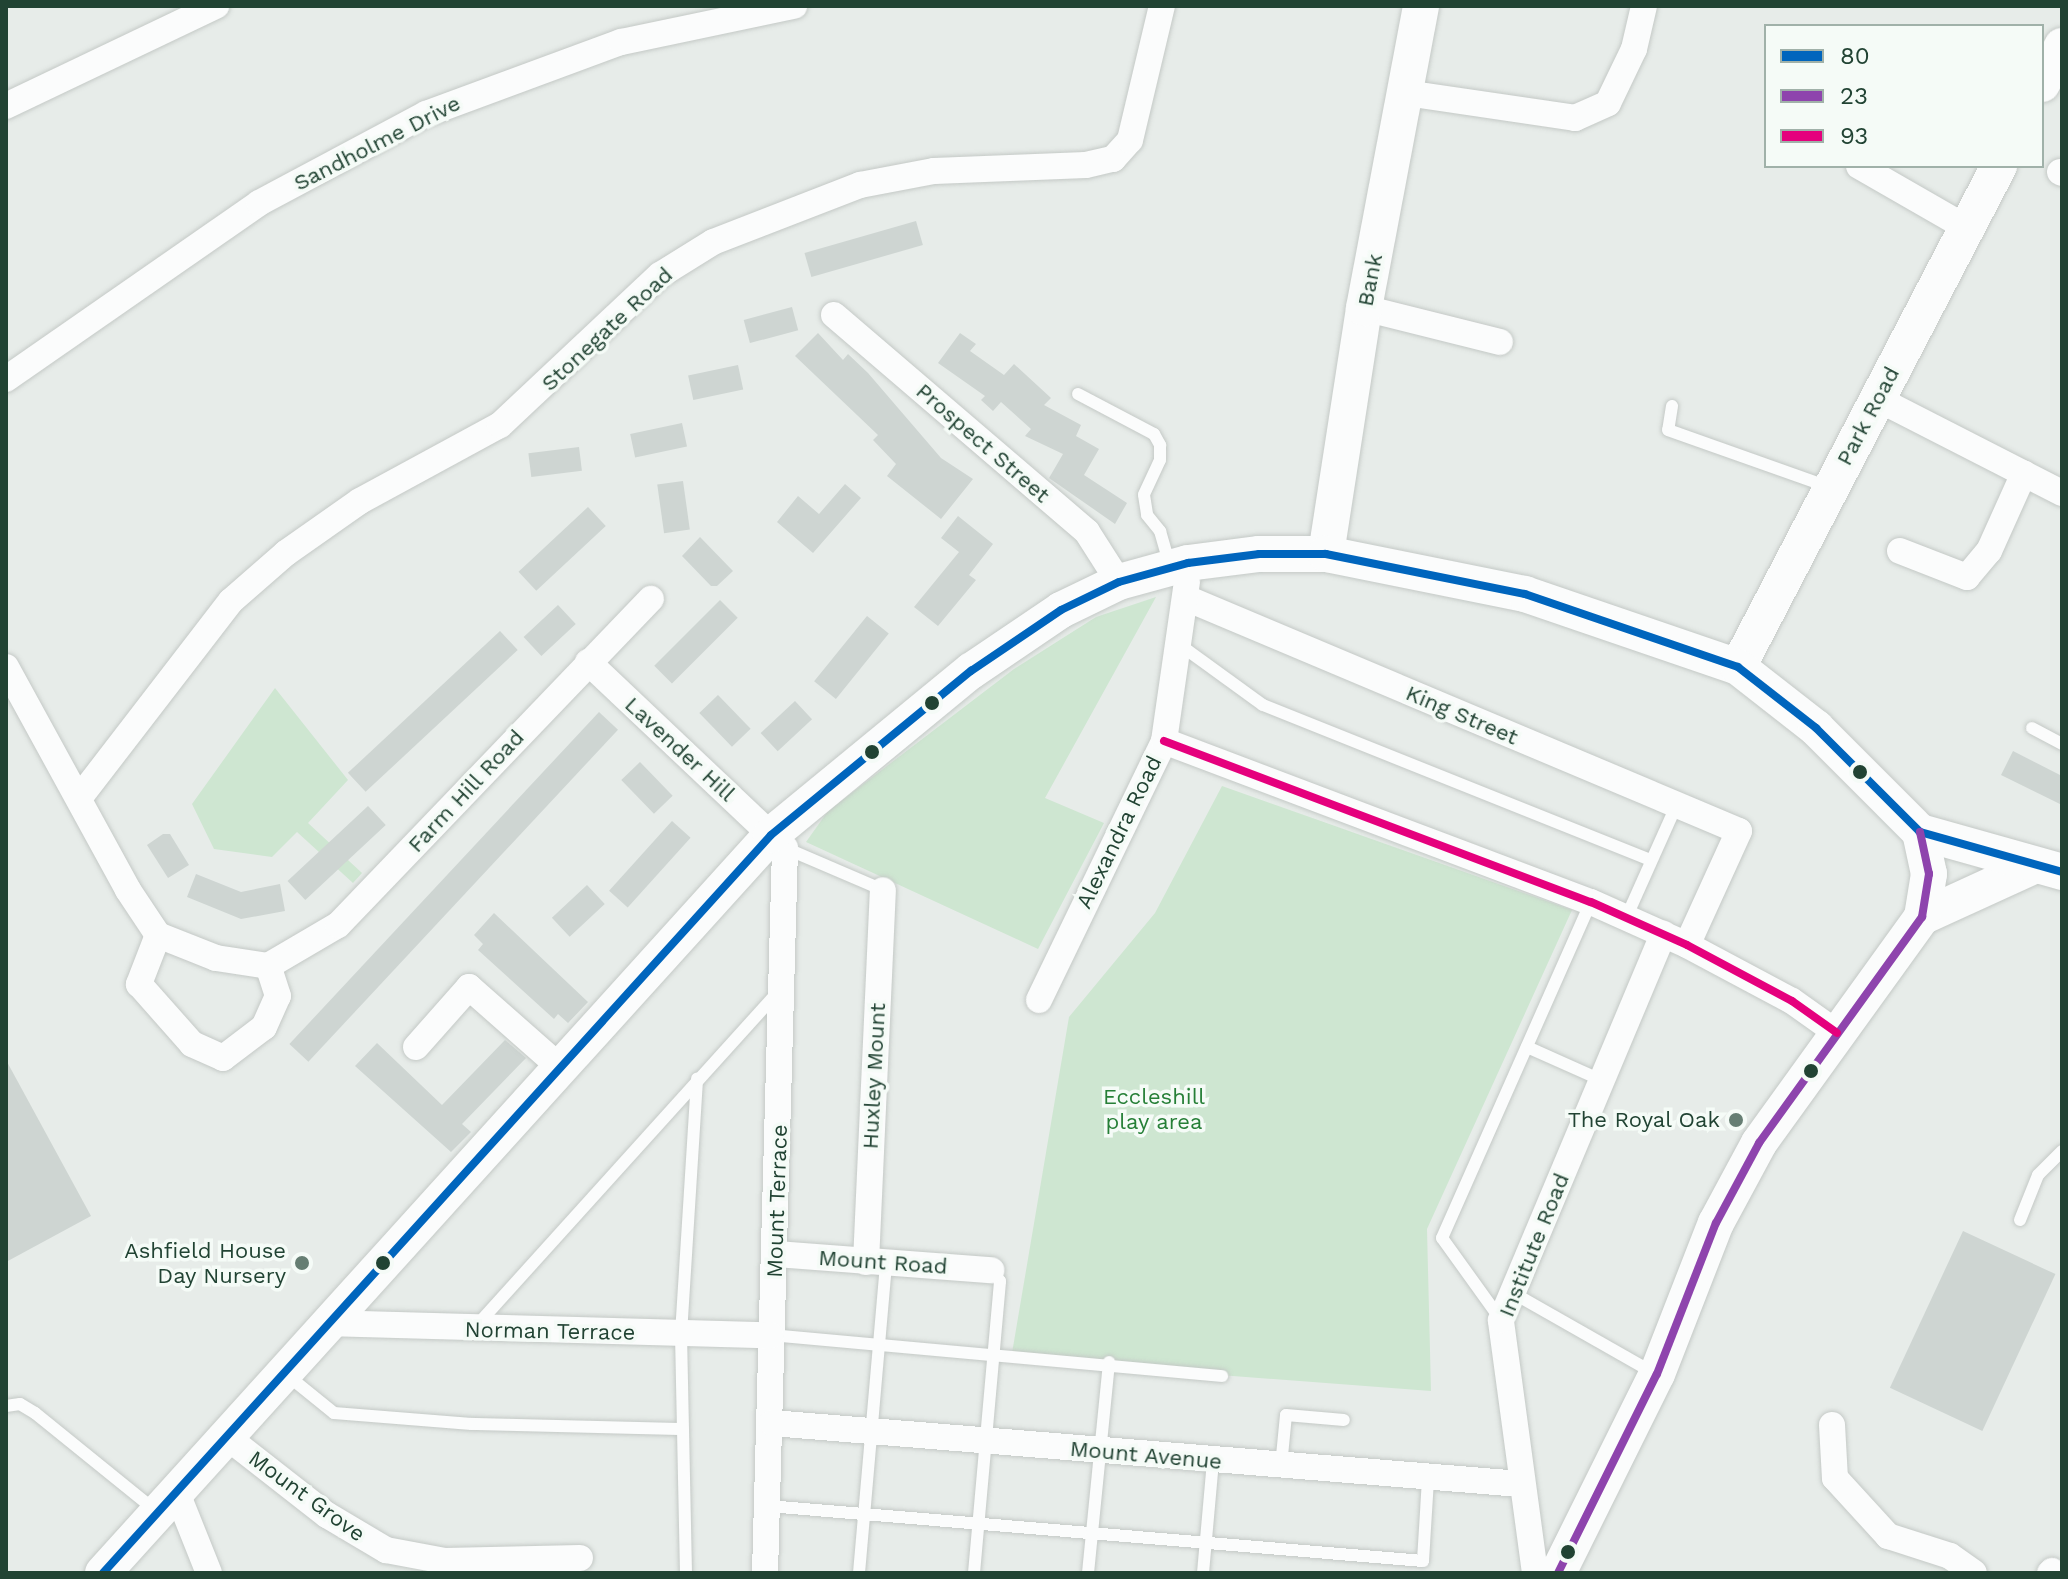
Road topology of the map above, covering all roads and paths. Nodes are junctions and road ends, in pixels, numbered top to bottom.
1 (216, 6) edge
2 (794, 6) edge
3 (1162, 6) edge
4 (1421, 6) edge
5 (1644, 6) edge
6 (2062, 46) edge
7 (2044, 80) edge
8 (1406, 93) junction
9 (6, 106) edge
10 (1862, 168) edge
11 (1998, 168) edge
12 (1967, 228) junction
13 (1364, 308) junction
14 (834, 315) dead end
15 (1500, 342) dead end
16 (6, 379) edge
17 (1078, 394) dead end
18 (1878, 399) junction
19 (1672, 406) dead end
20 (2024, 473) junction
21 (1831, 488) junction
22 (2062, 493) edge
23 (1900, 551) dead end
24 (1326, 554) junction
25 (1179, 564) junction
26 (1119, 582) junction
27 (1186, 598) junction
28 (651, 599) dead end
29 (1180, 645) junction
30 (588, 662) junction
31 (6, 667) edge
32 (1738, 667) junction
33 (2032, 728) dead end
34 (1164, 741) junction
35 (2062, 744) edge
36 (80, 797) junction
37 (1676, 806) junction
38 (1739, 831) joint
39 (1920, 832) junction
40 (778, 842) junction
41 (1651, 860) junction
42 (2047, 869) edge
43 (883, 890) joint
44 (1591, 902) junction
45 (1922, 917) junction
46 (1626, 918) junction
47 (158, 935) junction
48 (1675, 940) junction
49 (268, 966) junction
50 (785, 984) junction
51 (1039, 1000) dead end
52 (1837, 1033) junction
53 (416, 1047) dead end
54 (1527, 1047) junction
55 (562, 1069) junction
56 (697, 1079) junction
57 (1601, 1080) junction
58 (2062, 1151) edge
59 (2020, 1220) dead end
60 (776, 1254) junction
61 (876, 1262) junction
62 (991, 1270) joint
63 (1513, 1293) junction
64 (1501, 1320) junction
65 (329, 1323) junction
66 (474, 1329) junction
67 (681, 1334) junction
68 (771, 1335) junction
69 (879, 1343) junction
70 (995, 1353) junction
71 (1109, 1362) junction
72 (285, 1373) junction
73 (1657, 1374) junction
74 (1222, 1376) dead end
75 (6, 1406) edge
76 (1344, 1420) dead end
77 (772, 1423) junction
78 (1832, 1425) dead end
79 (683, 1429) junction
80 (870, 1430) junction
81 (227, 1437) junction
82 (986, 1442) junction
83 (1102, 1452) junction
84 (1213, 1460) junction
85 (1281, 1466) junction
86 (1428, 1480) junction
87 (1520, 1484) junction
88 (168, 1503) junction
89 (768, 1506) junction
90 (864, 1514) junction
91 (979, 1523) junction
92 (1092, 1535) junction
93 (1206, 1543) junction
94 (580, 1558) dead end
95 (103, 1573) edge
96 (209, 1573) edge
97 (686, 1573) edge
98 (765, 1573) edge
99 (859, 1573) edge
100 (974, 1573) edge
101 (1088, 1573) edge
102 (1203, 1573) edge
103 (1535, 1573) edge
104 (1558, 1573) edge
105 (1974, 1573) edge

1 - 9 street
2 - 16 street, Sandholme Drive
3 - 36 street, Stonegate Road
4 - 8 street, Bank
5 - 8 street
6 - 7 street
8 - 13 street, Bank
10 - 12 street
11 - 12 street, Park Road
12 - 18 street, Park Road
13 - 15 street
13 - 24 street, Bank
14 - 26 street, Prospect Street
17 - 25 lane
18 - 20 street
18 - 21 street, Park Road
19 - 21 lane
20 - 22 street
20 - 23 street
21 - 32 street, Park Road
24 - 25 street
24 - 32 street
25 - 26 street
25 - 27 street, Alexandra Road
26 - 40 street
27 - 29 street, Alexandra Road
27 - 37 street, King Street
28 - 30 street, Farm Hill Road
29 - 34 street, Alexandra Road
29 - 41 lane
30 - 40 street, Lavender Hill
30 - 49 street, Farm Hill Road
31 - 36 street
32 - 39 street
33 - 35 lane
34 - 44 street
34 - 51 street, Alexandra Road
36 - 47 street
37 - 38 street, King Street
37 - 41 lane
38 - 48 street, Institute Road
39 - 42 street
39 - 45 street
40 - 43 lane
40 - 50 street, Mount Terrace
40 - 55 street
41 - 46 lane
42 - 45 street
43 - 61 street, Huxley Mount
44 - 46 street
44 - 54 lane
45 - 52 street
46 - 48 street
47 - 49 street
47 - 49 street
48 - 52 street
48 - 57 street, Institute Road
50 - 56 lane
50 - 60 street, Mount Terrace
52 - 73 street
53 - 55 street
54 - 57 lane
54 - 64 lane
55 - 65 street
56 - 66 lane
56 - 67 lane
57 - 63 street, Institute Road
58 - 59 lane
60 - 61 street, Mount Road
60 - 68 street, Mount Terrace
61 - 62 street, Mount Road
61 - 69 lane
62 - 70 lane
63 - 64 street, Institute Road
63 - 73 lane
64 - 87 street, Institute Road
65 - 66 street, Norman Terrace
65 - 72 street
66 - 67 street, Norman Terrace
67 - 68 street, Norman Terrace
67 - 79 lane
68 - 69 lane
68 - 77 street, Mount Terrace
69 - 70 lane
69 - 80 lane
70 - 71 lane
70 - 82 lane
71 - 74 lane
71 - 83 lane
72 - 79 lane
72 - 81 street
73 - 104 street
75 - 88 lane
76 - 85 lane
77 - 80 street, Mount Avenue
77 - 89 street, Mount Terrace
78 - 105 street
79 - 97 lane
80 - 82 street, Mount Avenue
80 - 90 lane
81 - 88 street
81 - 94 street, Mount Grove
82 - 83 street, Mount Avenue
82 - 91 lane
83 - 84 street, Mount Avenue
83 - 92 lane
84 - 85 street, Mount Avenue
84 - 93 lane
85 - 86 street, Mount Avenue
86 - 87 street, Mount Avenue
86 - 93 lane
87 - 103 street, Institute Road
88 - 95 street
88 - 96 street
89 - 90 lane
89 - 98 street, Mount Terrace
90 - 91 lane
90 - 99 lane
91 - 92 lane
91 - 100 lane
92 - 93 lane
92 - 101 lane
93 - 102 lane

